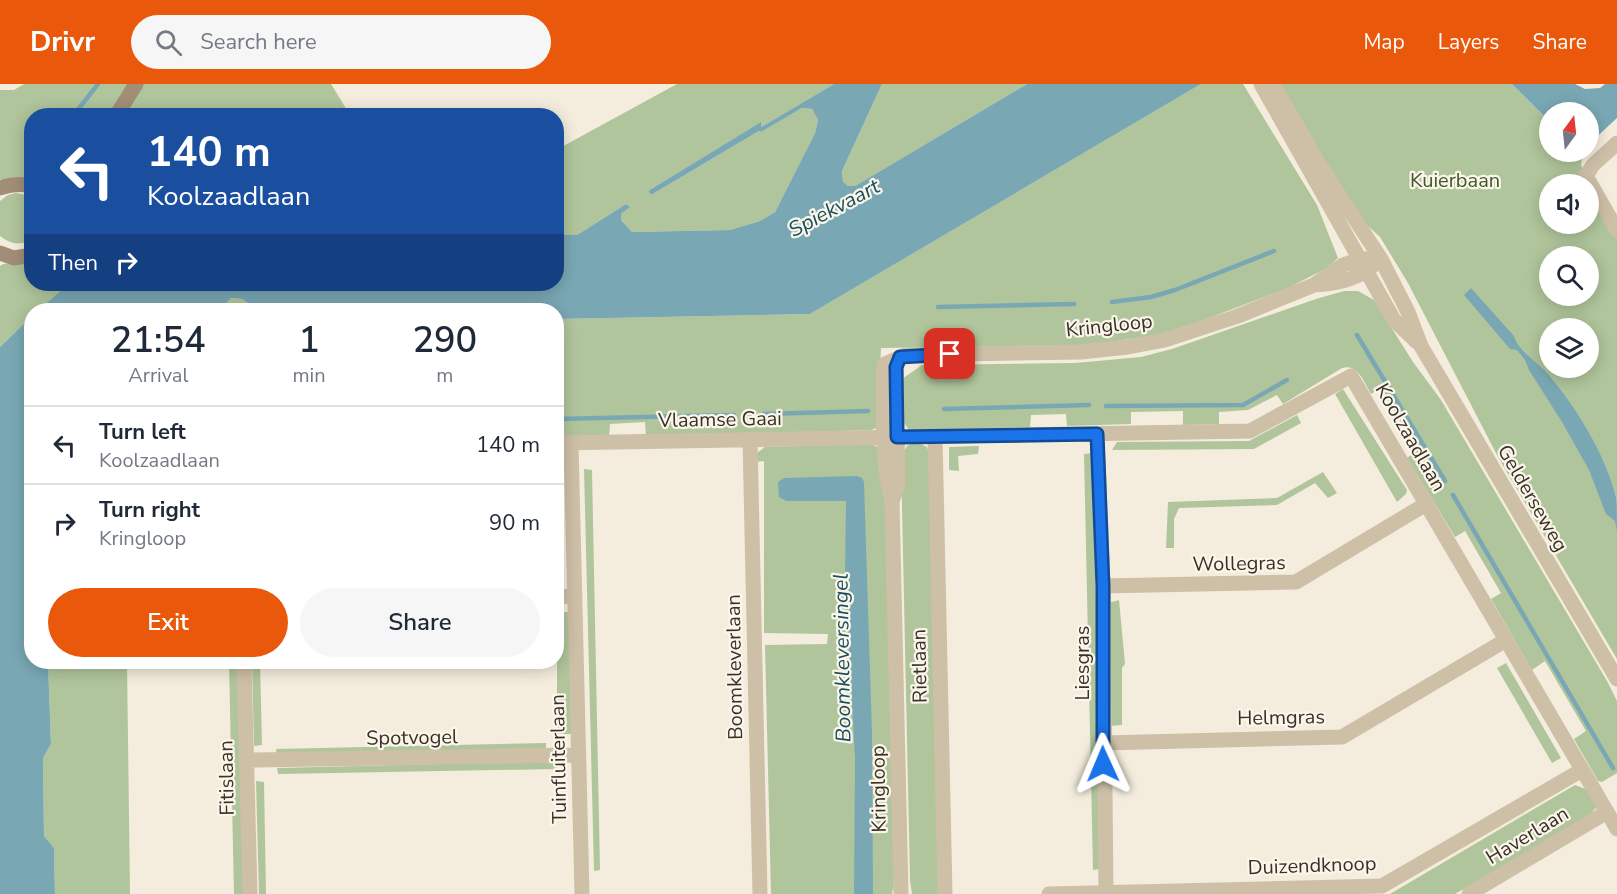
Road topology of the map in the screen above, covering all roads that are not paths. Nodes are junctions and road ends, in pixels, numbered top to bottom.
1 (135, 84) edge
2 (1261, 84) edge
3 (1273, 84) edge
4 (121, 108) edge
5 (1617, 143) edge
6 (24, 184) edge
7 (0, 188) edge
8 (1617, 230) edge
9 (1, 254) edge
10 (24, 256) edge
11 (1381, 259) junction
12 (1364, 266) junction
13 (1421, 346) junction
14 (1097, 434) junction
15 (935, 436) junction
16 (891, 437) junction
17 (750, 440) junction
18 (564, 443) edge
19 (1426, 504) junction
20 (1103, 586) junction
21 (575, 596) junction
22 (564, 597) edge
23 (1506, 640) junction
24 (244, 669) edge
25 (1614, 674) edge
26 (1617, 686) edge
27 (1103, 743) junction
28 (579, 755) junction
29 (247, 760) junction
30 (1582, 770) junction
31 (1607, 812) junction
32 (1617, 830) edge
33 (1106, 893) edge
34 (250, 894) edge
35 (582, 894) edge
36 (760, 894) edge
37 (901, 894) edge
38 (945, 894) edge
39 (1049, 894) edge
40 (1469, 894) edge

1 - 4 main road
2 - 12 street, Gelderseweg
3 - 11 street, Gelderseweg
5 - 8 street
6 - 7 main road
9 - 10 main road
11 - 12 street, Kringloop
11 - 13 street, Gelderseweg
12 - 13 street, Gelderseweg
12 - 16 street, Kringloop
13 - 25 street, Gelderseweg
14 - 15 street, Koolzaadlaan
14 - 19 street, Koolzaadlaan
14 - 20 street, Liesgras
15 - 16 street, Koolzaadlaan
15 - 38 street, Rietlaan
16 - 17 street, Vlaamse Gaai
16 - 37 street, Kringloop
17 - 18 street, Vlaamse Gaai
17 - 36 street, Boomkleverlaan
18 - 21 street, Tuinfluiterlaan
19 - 20 street, Wollegras
19 - 23 street, Koolzaadlaan
20 - 27 street, Liesgras
21 - 22 street
21 - 28 street, Tuinfluiterlaan
23 - 27 street, Helmgras
23 - 30 street, Koolzaadlaan
24 - 29 street, Fitislaan
25 - 26 street, Gelderseweg
27 - 33 street, Liesgras
28 - 29 street, Spotvogel
28 - 35 street, Tuinfluiterlaan
29 - 34 street, Fitislaan
30 - 31 street, Koolzaadlaan
30 - 33 street, Duizendknoop
31 - 32 street, Koolzaadlaan
31 - 40 street, Haverlaan
33 - 39 street, Duizendknoop

